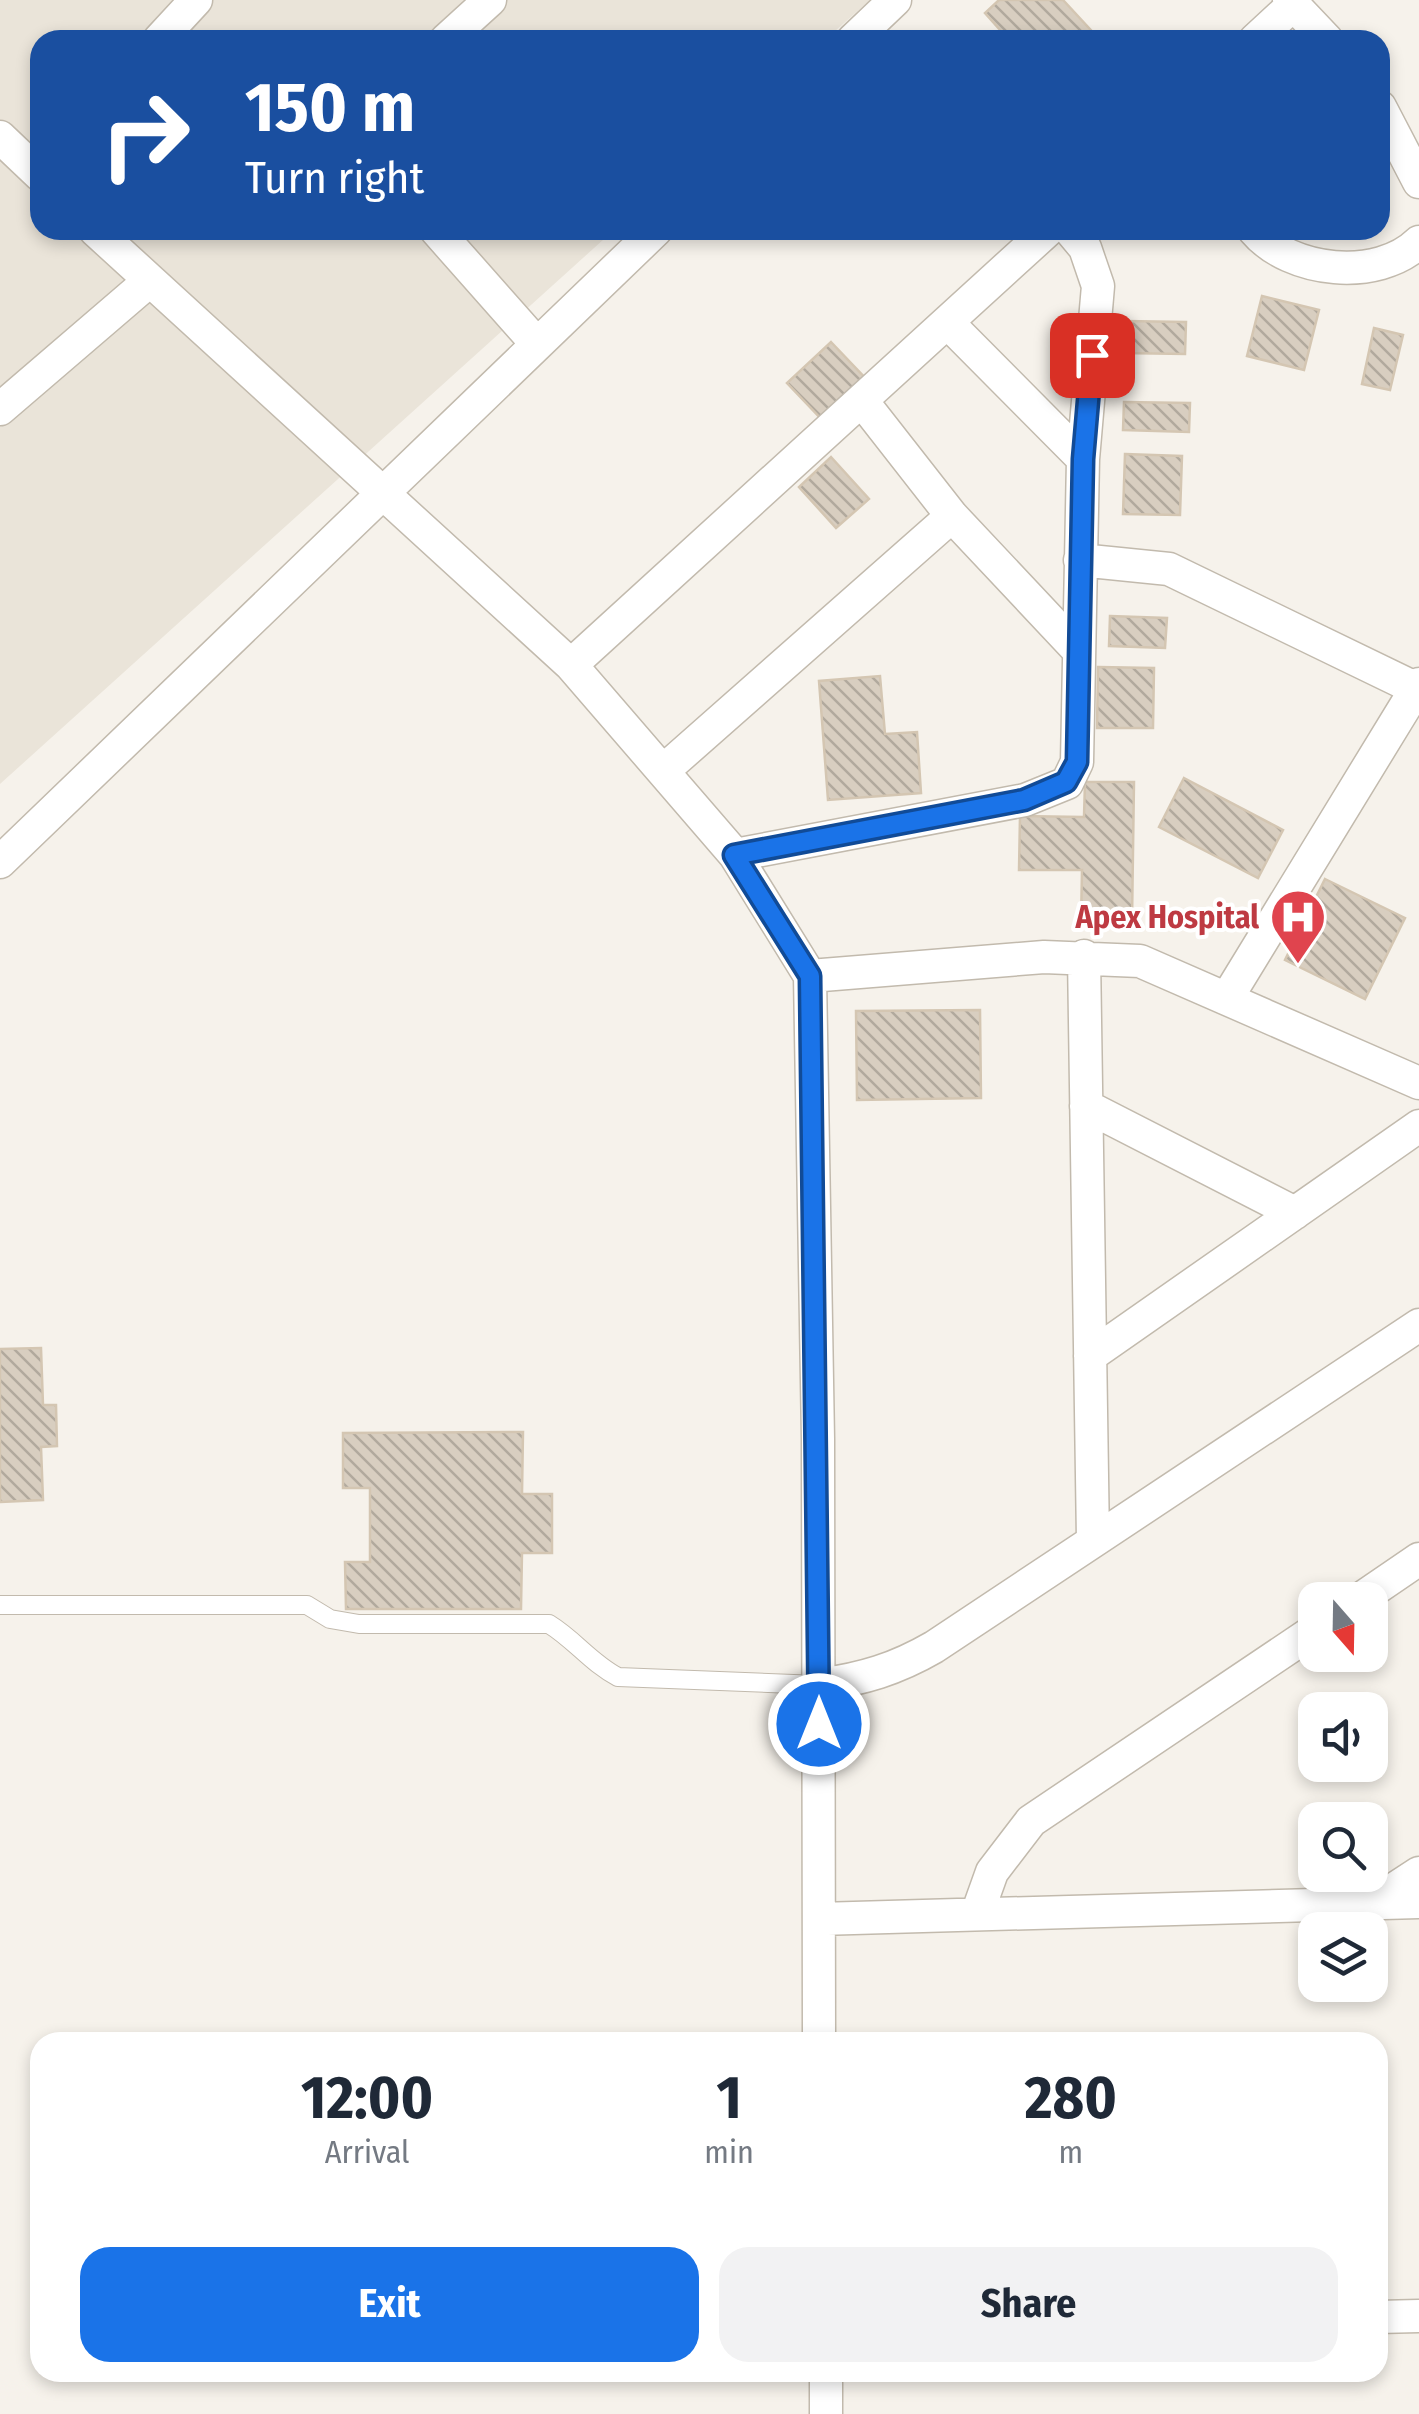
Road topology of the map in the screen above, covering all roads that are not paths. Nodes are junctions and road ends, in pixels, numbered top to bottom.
1 (196, 0) edge
2 (490, 0) edge
3 (895, 0) edge
4 (1292, 2) edge
5 (168, 30) edge
6 (457, 30) edge
7 (864, 30) edge
8 (1265, 30) edge
9 (1318, 30) edge
10 (1390, 126) edge
11 (0, 137) edge
12 (30, 161) edge
13 (1419, 182) edge
14 (106, 240) edge
15 (445, 240) edge
16 (646, 240) edge
17 (1037, 240) edge
18 (1078, 240) edge
19 (1262, 240) edge
20 (1419, 242) edge
21 (148, 282) junction
22 (948, 323) junction
23 (537, 344) junction
24 (862, 401) junction
25 (0, 409) edge
26 (1083, 459) junction
27 (383, 493) junction
28 (952, 516) junction
29 (1080, 560) junction
30 (1078, 649) junction
31 (572, 665) junction
32 (1418, 687) edge
33 (663, 771) junction
34 (734, 855) junction
35 (0, 862) edge
36 (1084, 956) junction
37 (810, 976) junction
38 (1227, 998) junction
39 (1419, 1083) edge
40 (1086, 1106) junction
41 (1419, 1126) edge
42 (1295, 1213) junction
43 (1419, 1325) edge
44 (1090, 1356) junction
45 (1094, 1541) junction
46 (1419, 1560) edge
47 (1386, 1582) edge
48 (0, 1605) edge
49 (1298, 1641) edge
50 (819, 1685) junction
51 (1419, 1873) edge
52 (1419, 1902) edge
53 (1373, 1904) junction
54 (977, 1914) junction
55 (820, 1918) junction
56 (820, 2032) edge
57 (1419, 2316) edge
58 (1388, 2317) edge
59 (826, 2382) edge
60 (826, 2414) edge

1 - 5 street
2 - 6 street
3 - 7 street
4 - 8 street
4 - 9 street
10 - 13 street
11 - 12 street
14 - 21 street
15 - 23 street
16 - 23 street
17 - 22 street
18 - 26 street
19 - 20 street
21 - 25 street
21 - 27 street
22 - 24 street
22 - 26 street
23 - 27 street
24 - 28 street
24 - 31 street
26 - 29 street
27 - 31 street
27 - 35 street
28 - 30 street
28 - 33 street
29 - 30 street
29 - 32 street
30 - 34 street
31 - 33 street
32 - 38 street
33 - 34 street
34 - 37 street
36 - 37 street
36 - 38 street
36 - 40 street
37 - 50 street
38 - 39 street
40 - 42 street
40 - 44 street
41 - 42 street
42 - 44 street
43 - 45 street
44 - 45 street
45 - 50 street
46 - 47 street
48 - 50 lane
49 - 54 street
50 - 55 street
51 - 53 street
52 - 53 street
53 - 54 street
54 - 55 street
55 - 56 street
57 - 58 street
59 - 60 street

